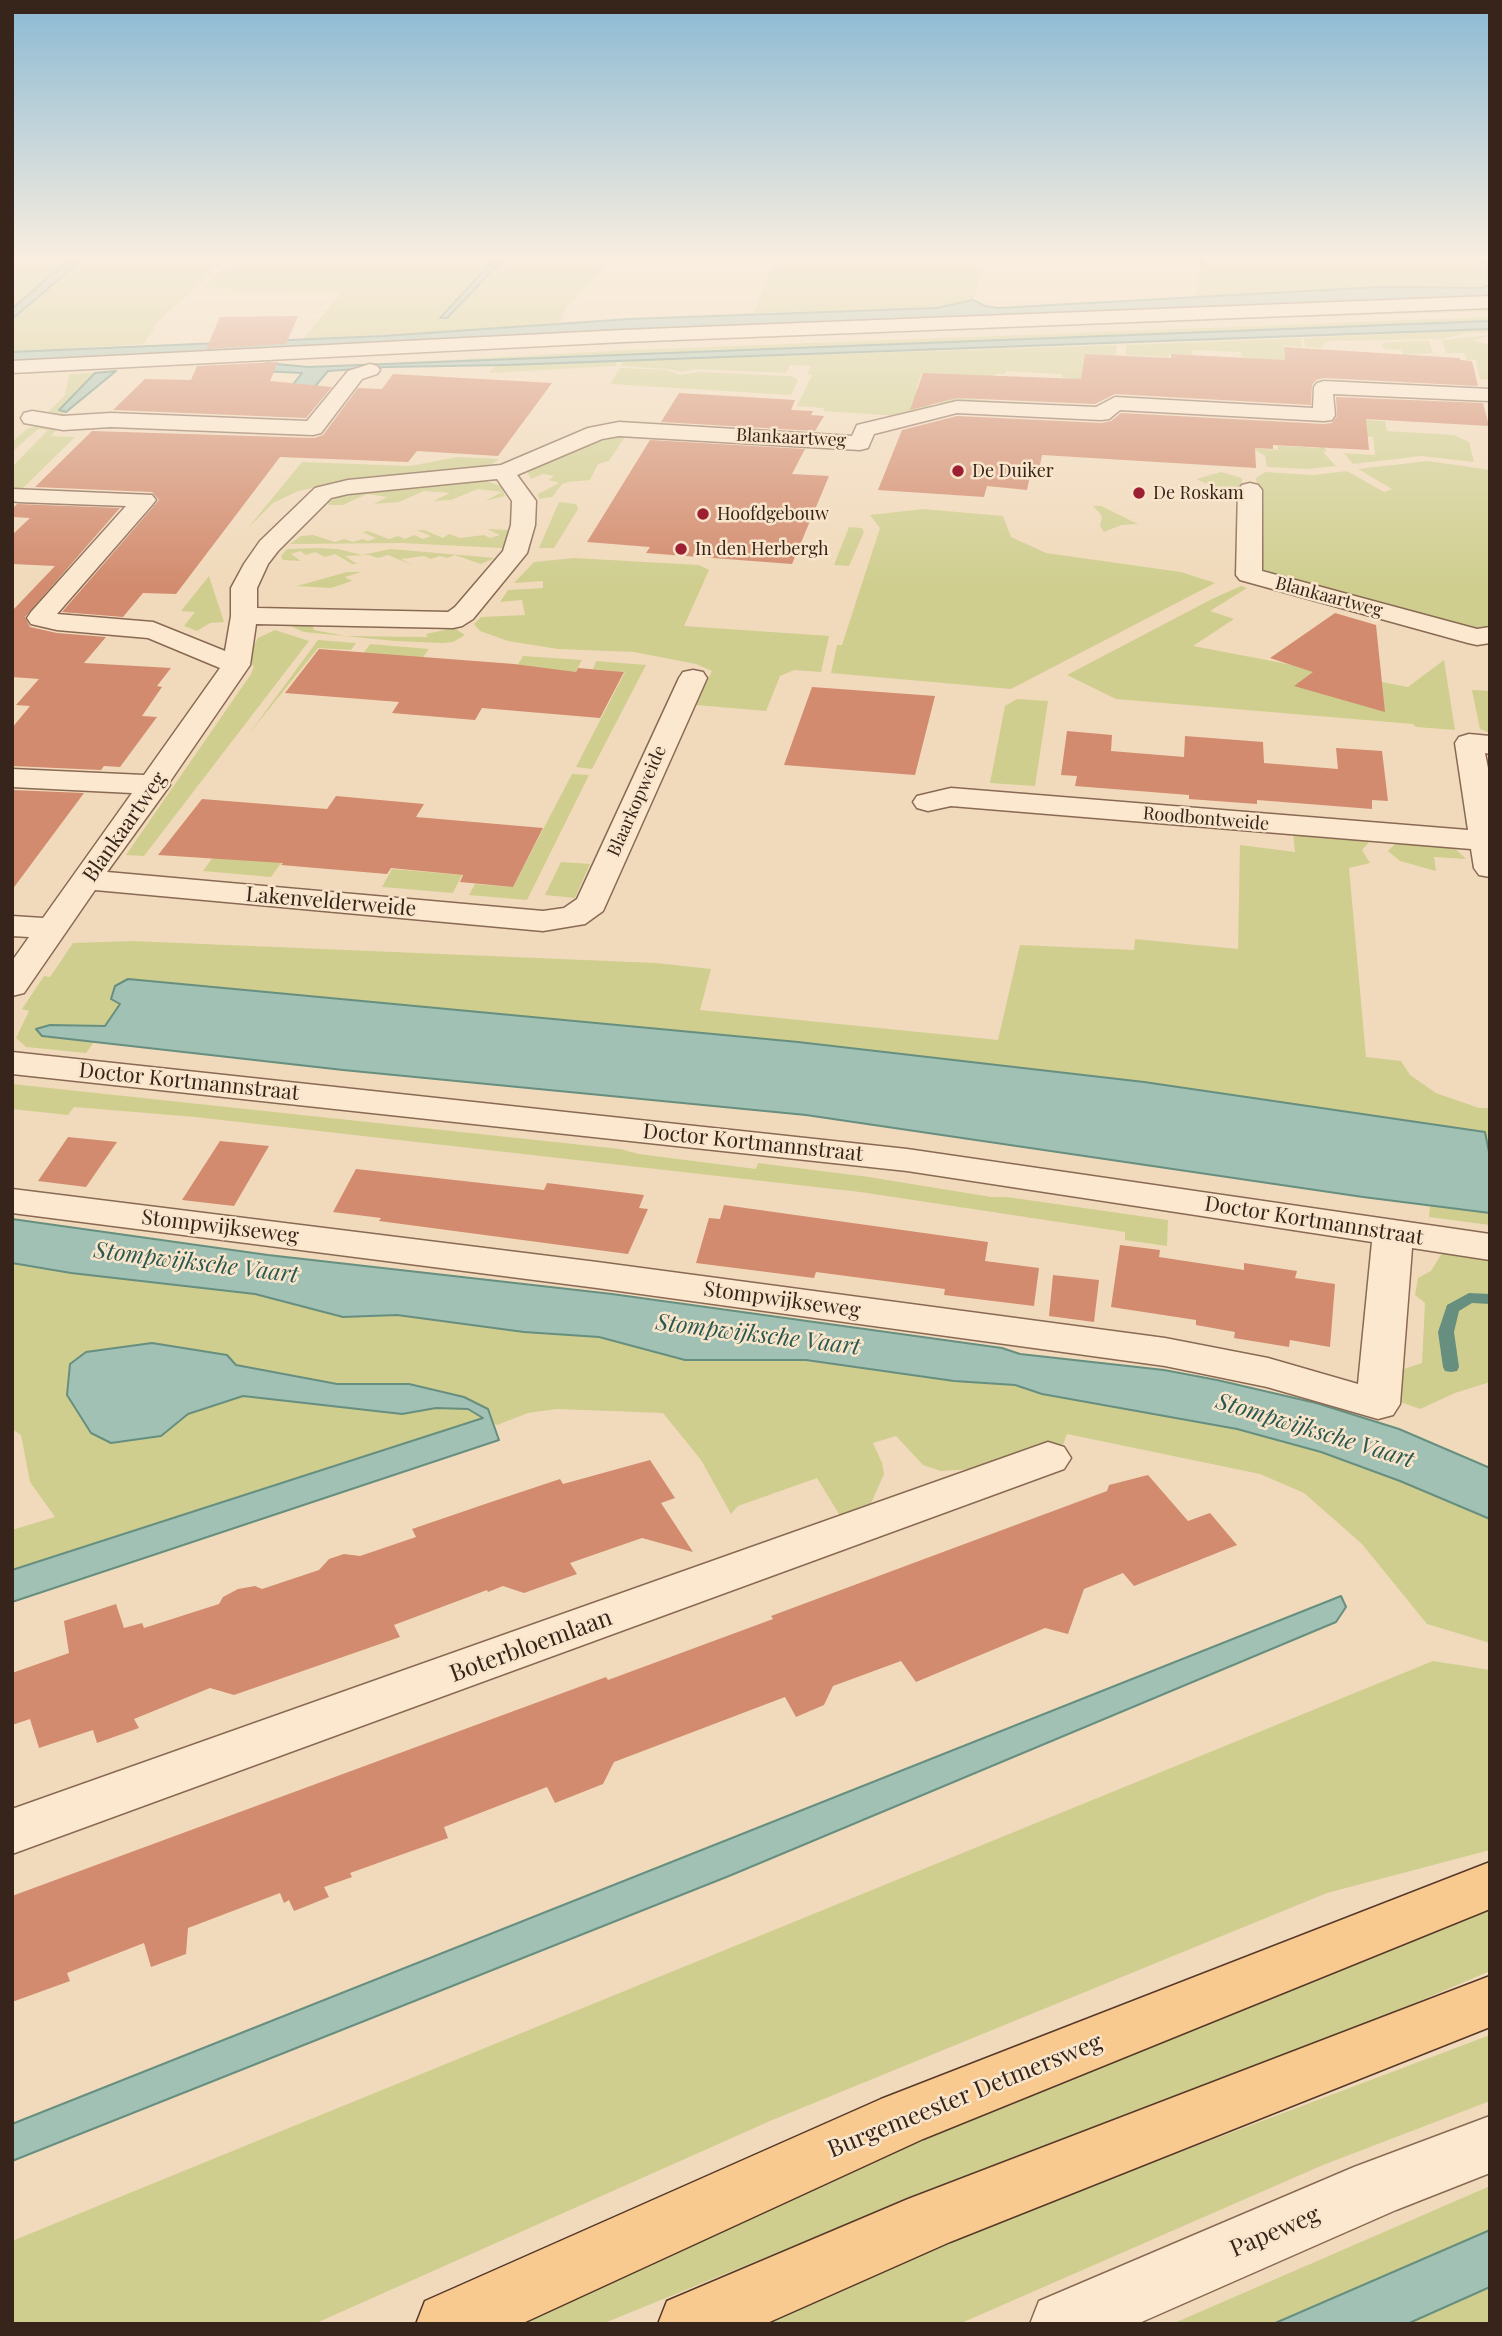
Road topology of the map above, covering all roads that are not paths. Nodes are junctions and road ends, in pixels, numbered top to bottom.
1 (58, 368) edge
2 (370, 370) dead end
3 (1156, 385) dead end
4 (1296, 392) dead end
5 (1322, 394) junction
6 (1490, 396) edge
7 (1115, 402) junction
8 (32, 418) junction
9 (12, 435) edge
10 (503, 472) junction
11 (1250, 490) dead end
12 (18, 495) dead end
13 (130, 602) dead end
14 (12, 616) edge
15 (244, 616) junction
16 (40, 618) junction
17 (112, 624) junction
18 (1490, 635) edge
19 (236, 665) junction
20 (693, 678) dead end
21 (1479, 744) edge
22 (12, 778) edge
23 (155, 785) junction
24 (928, 802) dead end
25 (1487, 855) edge
26 (89, 880) junction
27 (573, 917) joint
28 (12, 926) edge
29 (53, 929) junction
30 (12, 986) edge
31 (12, 1063) edge
32 (12, 1201) edge
33 (1393, 1234) junction
34 (1490, 1247) edge
35 (1048, 1458) dead end
36 (12, 1832) edge
37 (1490, 1885) edge
38 (1490, 2001) edge
39 (1490, 2144) edge
40 (447, 2324) edge
41 (690, 2324) edge
42 (1062, 2324) edge

1 - 8 street
2 - 8 street
3 - 7 street
4 - 5 street
5 - 6 street
5 - 7 street
7 - 10 street, Blankaartweg
8 - 9 street
10 - 15 street, Blankaartweg
10 - 15 street
11 - 18 street, Blankaartweg
12 - 16 street
13 - 17 street
14 - 16 street
15 - 19 street, Blankaartweg
16 - 17 street
17 - 19 street
19 - 23 street, Blankaartweg
20 - 27 street, Blaarkopweide
21 - 25 street
22 - 23 street
23 - 26 street, Blankaartweg
24 - 25 street, Roodbontweide
26 - 27 street, Lakenvelderweide
26 - 29 street, Blankaartweg
28 - 29 street
29 - 30 street, Blankaartweg
31 - 33 street, Doctor Kortmannstraat
32 - 33 street, Stompwijkseweg
33 - 34 street, Doctor Kortmannstraat
35 - 36 street, Boterbloemlaan
37 - 40 main road, Burgemeester Detmersweg
38 - 41 main road
39 - 42 street, Papeweg

